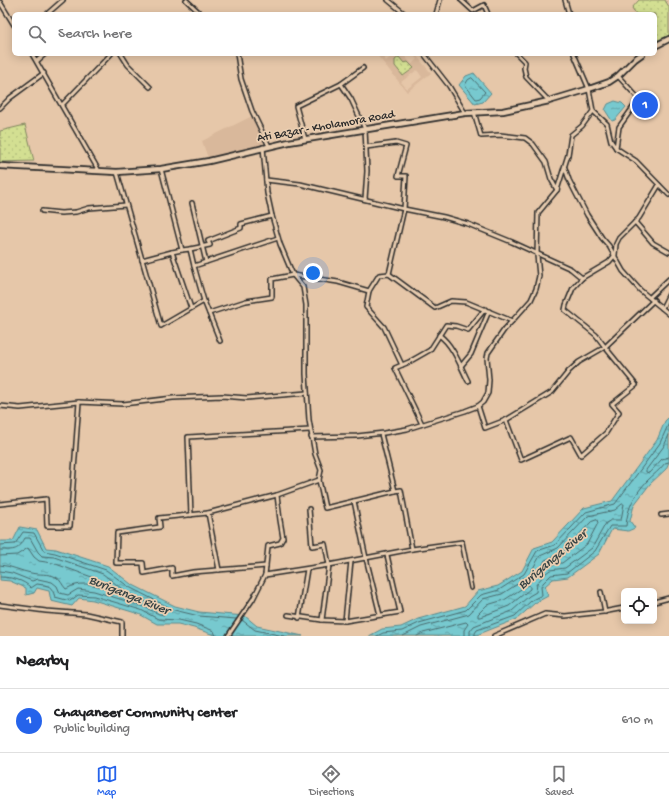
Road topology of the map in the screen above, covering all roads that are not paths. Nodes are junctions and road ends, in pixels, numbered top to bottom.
1 (63, 0) edge
2 (186, 0) edge
3 (388, 0) edge
4 (440, 0) edge
5 (461, 0) edge
6 (565, 0) edge
7 (0, 2) edge
8 (49, 12) edge
9 (199, 12) edge
10 (403, 12) edge
11 (437, 12) edge
12 (487, 12) edge
13 (568, 12) edge
14 (12, 22) edge
15 (669, 39) edge
16 (657, 45) edge
17 (33, 56) edge
18 (43, 56) edge
19 (110, 56) edge
20 (121, 56) edge
21 (237, 56) edge
22 (426, 56) edge
23 (519, 56) edge
24 (575, 56) edge
25 (639, 56) edge
26 (37, 61) junction
27 (363, 68) dead end
28 (44, 73) junction
29 (618, 76) junction
30 (341, 84) junction
31 (150, 87) dead end
32 (589, 89) junction
33 (549, 100) junction
34 (62, 105) junction
35 (0, 108) edge
36 (594, 111) junction
37 (474, 112) junction
38 (465, 113) junction
39 (365, 129) junction
40 (305, 139) junction
41 (269, 146) junction
42 (264, 147) junction
43 (366, 147) junction
44 (616, 148) junction
45 (0, 166) edge
46 (565, 168) junction
47 (161, 169) junction
48 (99, 170) junction
49 (117, 172) junction
50 (266, 180) junction
51 (659, 185) junction
52 (557, 190) junction
53 (669, 195) edge
54 (364, 199) junction
55 (192, 203) dead end
56 (126, 205) junction
57 (404, 209) junction
58 (42, 211) dead end
59 (272, 216) junction
60 (635, 222) junction
61 (278, 238) junction
62 (203, 247) junction
63 (182, 250) junction
64 (190, 250) junction
65 (172, 252) junction
66 (669, 252) edge
67 (537, 255) junction
68 (615, 255) junction
69 (142, 260) junction
70 (206, 262) junction
71 (194, 266) junction
72 (389, 274) junction
73 (292, 275) junction
74 (582, 278) junction
75 (669, 280) edge
76 (369, 291) junction
77 (669, 294) edge
78 (650, 297) junction
79 (654, 300) junction
80 (204, 301) junction
81 (191, 308) junction
82 (662, 308) junction
83 (485, 309) junction
84 (489, 311) junction
85 (209, 313) junction
86 (669, 314) edge
87 (512, 320) junction
88 (439, 335) junction
89 (220, 341) dead end
90 (605, 347) junction
91 (402, 365) junction
92 (460, 366) junction
93 (468, 381) dead end
94 (308, 394) junction
95 (79, 402) junction
96 (0, 406) edge
97 (478, 406) junction
98 (506, 420) junction
99 (422, 424) junction
100 (310, 430) junction
101 (381, 434) junction
102 (311, 437) junction
103 (319, 480) junction
104 (394, 491) junction
105 (277, 495) junction
106 (354, 501) junction
107 (0, 504) edge
108 (309, 509) dead end
109 (208, 513) junction
110 (669, 514) edge
111 (191, 515) junction
112 (661, 515) dead end
113 (412, 550) junction
114 (387, 555) junction
115 (366, 558) junction
116 (351, 561) junction
117 (329, 565) junction
118 (266, 566) junction
119 (307, 569) junction
120 (219, 570) junction
121 (265, 575) junction
122 (471, 588) dead end
123 (601, 592) dead end
124 (669, 598) edge
125 (657, 601) edge
126 (0, 605) edge
127 (621, 609) edge
128 (605, 612) junction
129 (288, 615) dead end
130 (380, 615) junction
131 (299, 618) junction
132 (322, 620) junction
133 (345, 621) junction
134 (122, 636) edge
135 (228, 636) edge
136 (494, 636) edge

1 - 8 street
2 - 9 street
3 - 10 street
4 - 11 street
5 - 12 street
6 - 13 street
7 - 14 street
15 - 16 main road
17 - 26 street
18 - 26 street
19 - 34 street
20 - 31 street
21 - 41 street
22 - 38 street
23 - 33 street
24 - 32 street
25 - 29 main road, Ati Bazar - Kholamora Road
26 - 28 street
27 - 30 street
28 - 34 street
28 - 35 street
29 - 32 main road, Ati Bazar - Kholamora Road
29 - 44 street
30 - 39 street
30 - 40 street
32 - 33 main road, Ati Bazar - Kholamora Road
32 - 36 street
33 - 37 main road, Ati Bazar - Kholamora Road
34 - 48 street
36 - 44 street
36 - 46 street
37 - 38 main road, Ati Bazar - Kholamora Road
37 - 52 street
38 - 39 main road, Ati Bazar - Kholamora Road
39 - 40 main road, Ati Bazar - Kholamora Road
39 - 43 street
40 - 41 main road, Ati Bazar - Kholamora Road
41 - 42 main road, Ati Bazar - Kholamora Road
42 - 47 main road, Ati Bazar - Kholamora Road
42 - 50 street
43 - 54 street
43 - 57 street
44 - 51 street
45 - 48 main road, Ati Bazar - Kholamora Road
46 - 52 street
46 - 68 street
47 - 49 main road, Ati Bazar - Kholamora Road
47 - 63 street
48 - 49 main road, Ati Bazar - Kholamora Road
49 - 56 street
50 - 54 street
50 - 59 street
51 - 53 street
51 - 60 street
52 - 67 street
54 - 57 street
55 - 62 street
56 - 58 street
56 - 69 street
57 - 67 street
57 - 72 street
59 - 61 street
59 - 62 street
60 - 66 street
60 - 68 street
61 - 70 street
61 - 73 street
62 - 64 street
62 - 70 street
63 - 64 street
63 - 65 street
64 - 71 street
65 - 69 street
65 - 81 street
67 - 74 street
67 - 87 street
68 - 74 street
68 - 78 street
69 - 81 street
70 - 71 street
71 - 80 street
72 - 76 street
72 - 83 street
73 - 76 street
73 - 85 street
73 - 94 street
74 - 90 street
75 - 78 street
76 - 91 street
77 - 82 street
78 - 79 street
79 - 82 street
79 - 90 street
80 - 81 street
80 - 85 street
82 - 86 street
83 - 84 street
83 - 88 street
84 - 87 street
84 - 92 street
85 - 89 street
87 - 97 street
88 - 91 street
88 - 92 street
90 - 98 street
90 - 98 street
91 - 99 street
92 - 93 street
94 - 95 street
94 - 100 street
95 - 96 street
95 - 107 street
97 - 98 street
97 - 99 street
99 - 101 street
100 - 102 street
100 - 111 street
101 - 102 street
101 - 104 street
102 - 103 street
103 - 105 street
103 - 106 street
104 - 106 street
104 - 113 street
105 - 109 street
105 - 118 street
106 - 115 street
108 - 117 street
109 - 111 street
109 - 120 street
110 - 112 street
111 - 120 street
113 - 114 street
113 - 122 street
114 - 115 street
114 - 130 street
115 - 116 street
115 - 130 street
116 - 117 street
116 - 133 street
117 - 119 street
117 - 132 street
118 - 120 street
118 - 121 street
119 - 121 street
119 - 131 street
121 - 135 street
123 - 128 street
124 - 125 street
126 - 134 street
127 - 128 street
128 - 136 street
129 - 131 street
130 - 133 street
131 - 132 street
132 - 133 street

